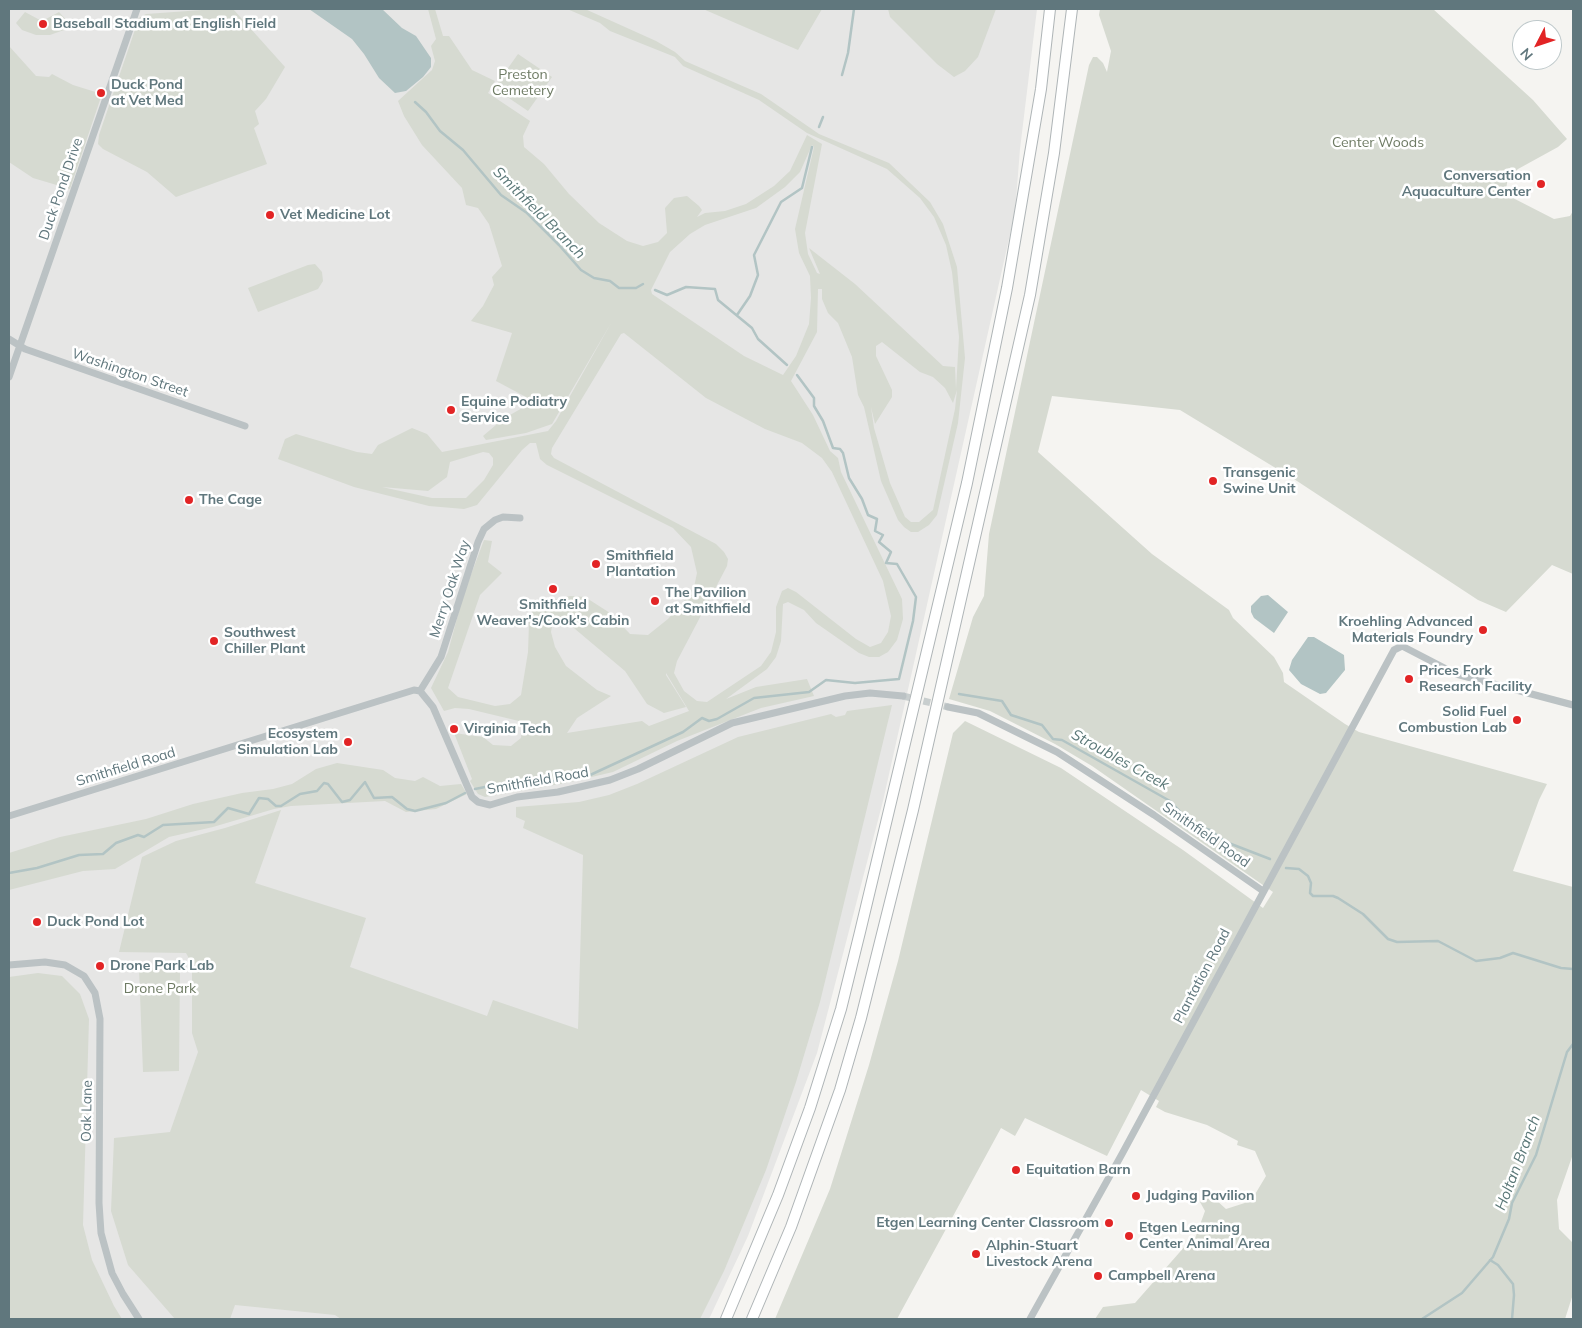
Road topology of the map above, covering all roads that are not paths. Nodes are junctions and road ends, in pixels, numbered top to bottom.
1 (137, 9) edge
2 (1050, 9) edge
3 (1072, 9) edge
4 (9, 339) edge
5 (19, 346) junction
6 (9, 377) edge
7 (245, 426) dead end
8 (520, 518) dead end
9 (420, 691) junction
10 (903, 696) tunnel mouth
11 (1573, 705) edge
12 (948, 707) tunnel mouth
13 (9, 816) edge
14 (1263, 890) junction
15 (9, 965) edge
16 (139, 1319) edge
17 (726, 1319) edge
18 (752, 1319) edge
19 (1030, 1319) edge

1 - 5 street, Duck Pond Drive
2 - 17 highway
3 - 18 highway
4 - 5 street, Washington Street
5 - 6 street, Duck Pond Drive
5 - 7 street, Washington Street
8 - 9 street, Merry Oak Way
9 - 10 street, Smithfield Road
9 - 13 street, Smithfield Road
11 - 14 street, Plantation Road
12 - 14 street, Smithfield Road
14 - 19 street, Plantation Road
15 - 16 street, Oak Lane

